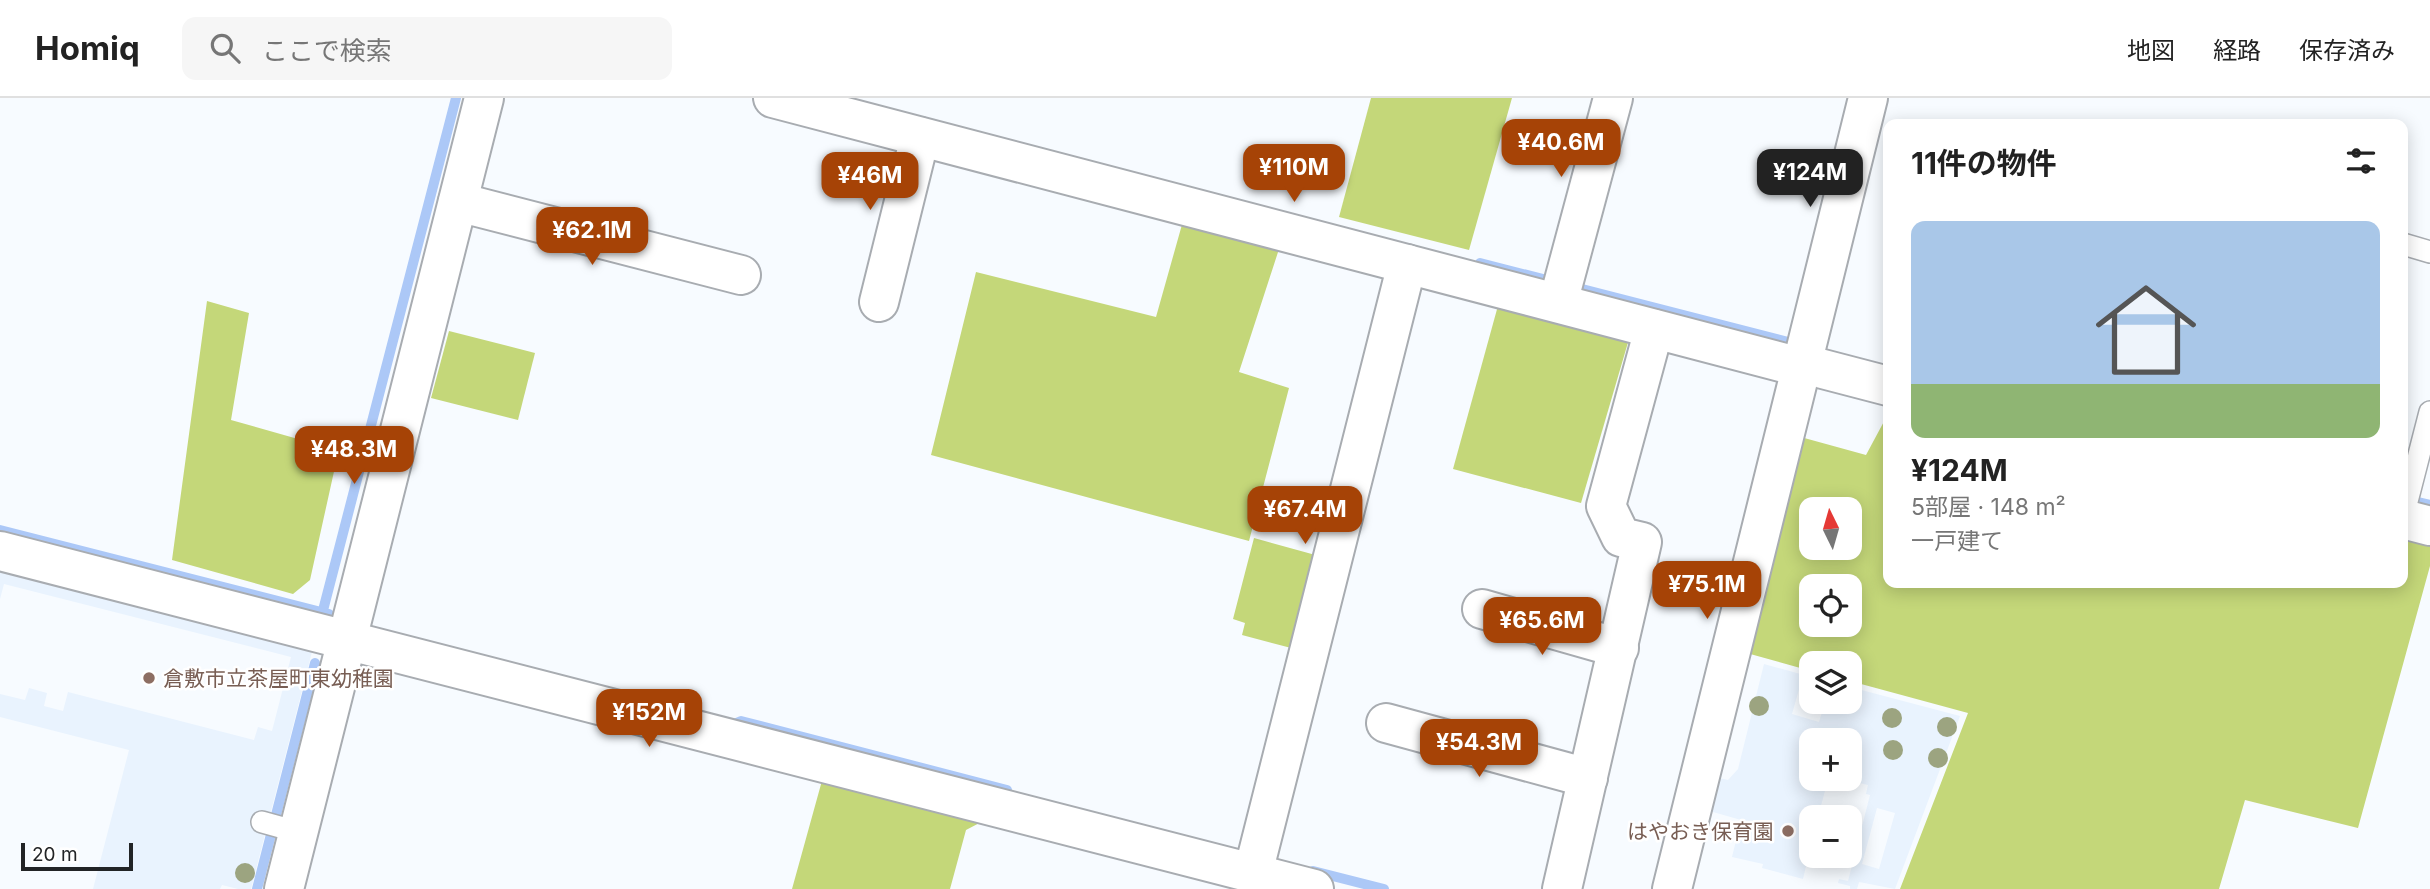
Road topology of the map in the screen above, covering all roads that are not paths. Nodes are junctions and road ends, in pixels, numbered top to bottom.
1 (484, 98) edge
2 (773, 98) edge
3 (1613, 98) edge
4 (1868, 98) edge
5 (920, 136) junction
6 (458, 202) junction
7 (2408, 245) edge
8 (2430, 252) edge
9 (1407, 264) junction
10 (741, 275) dead end
11 (1562, 291) junction
12 (878, 302) dead end
13 (1654, 329) junction
14 (1804, 352) junction
15 (1883, 385) edge
16 (2430, 412) edge
17 (2410, 513) edge
18 (0, 551) edge
19 (1482, 609) dead end
20 (346, 640) junction
21 (1619, 648) junction
22 (1385, 723) dead end
23 (1588, 778) junction
24 (1256, 861) junction
25 (284, 889) edge
26 (1314, 889) edge
27 (1562, 889) edge
28 (1672, 889) edge

1 - 6 street
2 - 5 street
3 - 11 street
4 - 14 street
5 - 9 street
5 - 12 street
6 - 10 street
6 - 20 street
7 - 8 lane
9 - 11 street
9 - 24 street
11 - 13 street
13 - 14 street
13 - 21 street
14 - 15 street
14 - 28 street
16 - 17 lane
18 - 20 street
19 - 21 street
20 - 24 street
20 - 25 street
21 - 23 street
22 - 23 street
23 - 27 street
24 - 26 street

